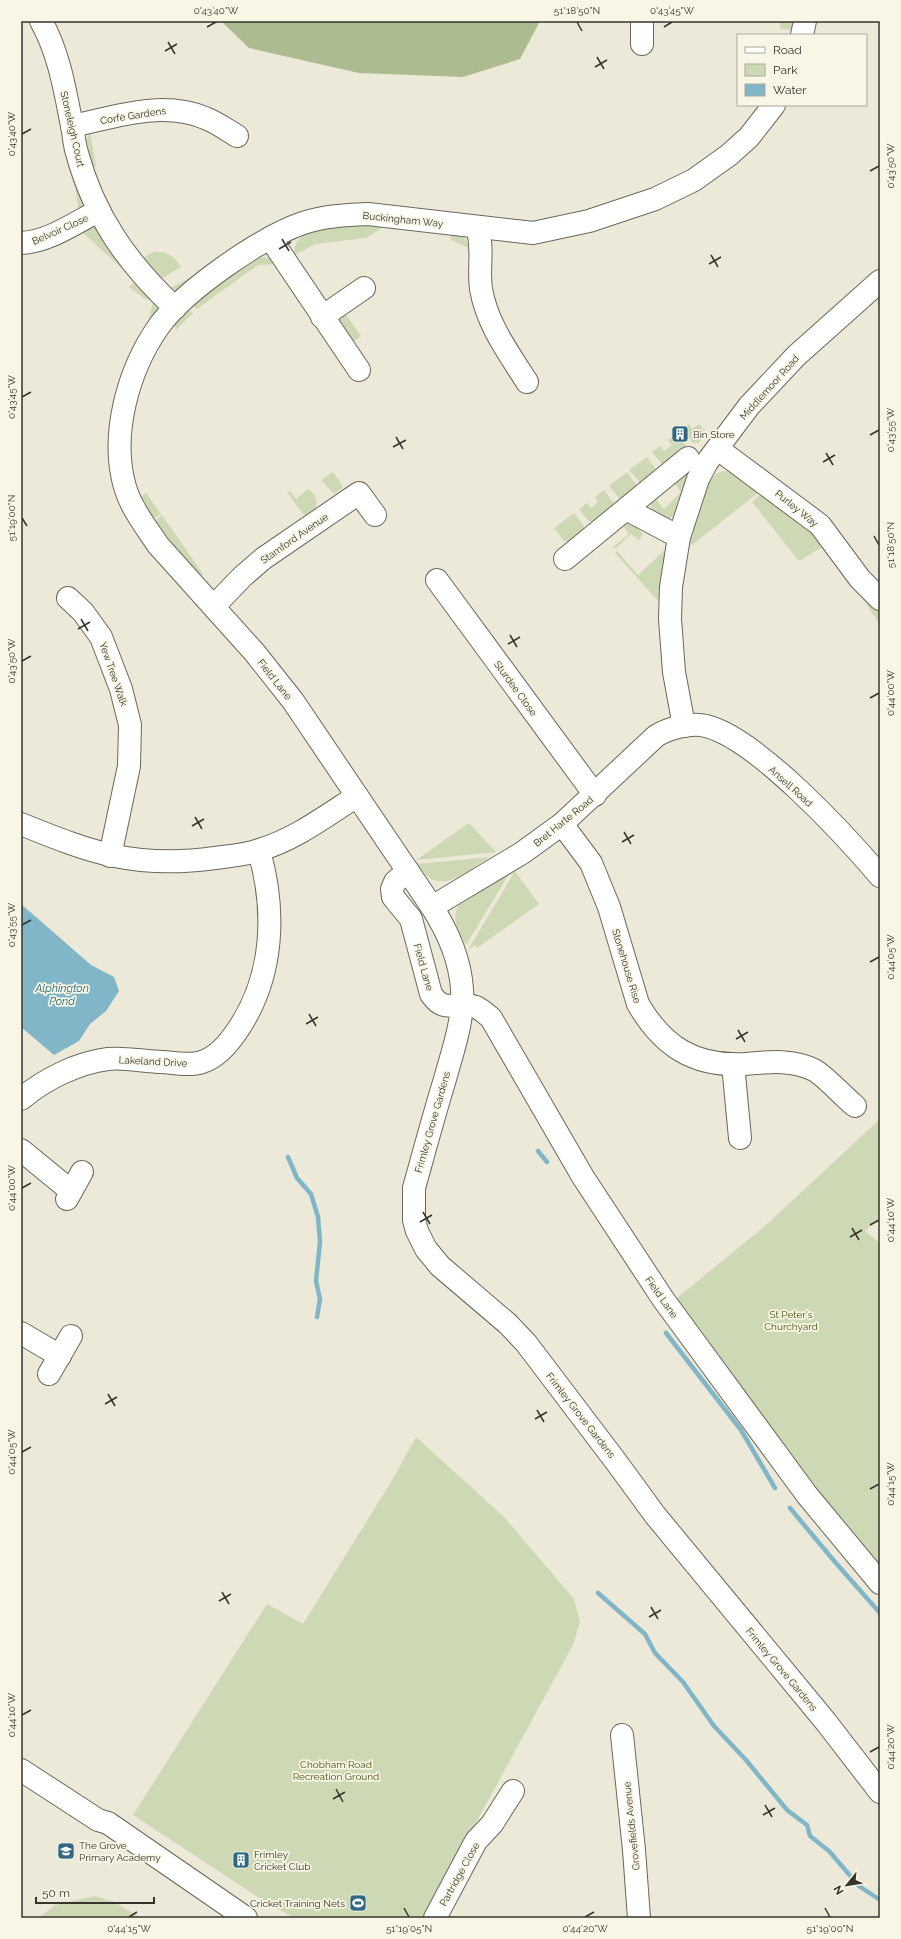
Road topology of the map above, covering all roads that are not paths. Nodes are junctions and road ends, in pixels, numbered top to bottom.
1 (41, 21) edge
2 (642, 21) edge
3 (805, 21) edge
4 (802, 34) edge
5 (642, 44) dead end
6 (773, 106) edge
7 (72, 126) junction
8 (238, 135) dead end
9 (98, 212) junction
10 (477, 228) junction
11 (270, 238) junction
12 (21, 244) edge
13 (880, 281) edge
14 (364, 288) dead end
15 (175, 308) junction
16 (322, 317) junction
17 (359, 370) dead end
18 (527, 382) dead end
19 (718, 449) junction
20 (688, 458) dead end
21 (129, 497) joint
22 (626, 509) junction
23 (375, 515) dead end
24 (679, 537) junction
25 (565, 559) dead end
26 (437, 580) dead end
27 (68, 598) dead end
28 (880, 599) edge
29 (214, 606) junction
30 (684, 726) junction
31 (595, 795) junction
32 (357, 796) junction
33 (21, 824) edge
34 (562, 824) junction
35 (259, 851) junction
36 (110, 856) junction
37 (408, 871) junction
38 (880, 876) edge
39 (432, 907) junction
40 (462, 1005) junction
41 (733, 1064) junction
42 (21, 1099) edge
43 (854, 1106) dead end
44 (740, 1138) dead end
45 (21, 1150) edge
46 (82, 1172) dead end
47 (21, 1333) edge
48 (71, 1336) dead end
49 (880, 1583) edge
50 (622, 1735) dead end
51 (21, 1770) edge
52 (513, 1791) dead end
53 (880, 1792) edge
54 (98, 1820) junction
55 (222, 1918) edge
56 (246, 1918) edge
57 (435, 1918) edge
58 (639, 1918) edge

1 - 7 street, Stoneleigh Court
2 - 5 street
3 - 4 street
6 - 10 street, Buckingham Way
7 - 8 street, Corfe Gardens
7 - 9 street, Stoneleigh Court
9 - 12 street, Belvoir Close
9 - 15 street, Stoneleigh Court
10 - 11 street, Buckingham Way
10 - 18 street
11 - 15 street, Buckingham Way
11 - 16 street
13 - 19 street, Middlemoor Road
14 - 16 street
15 - 21 street, Buckingham Way
16 - 17 street
19 - 24 street, Middlemoor Road
19 - 28 street, Purley Way
20 - 22 street
21 - 29 street, Field Lane
22 - 24 street
22 - 25 street
23 - 29 street, Stamford Avenue
24 - 30 street, Middlemoor Road
26 - 31 street, Sturdee Close
27 - 36 street, Yew Tree Walk
29 - 32 street, Field Lane
30 - 31 street, Bret Harte Road
30 - 38 street, Ansell Road
31 - 34 street, Bret Harte Road
32 - 35 street
32 - 37 street, Field Lane
33 - 36 street
34 - 39 street, Bret Harte Road
34 - 41 street, Stonehouse Rise
35 - 36 street
35 - 42 street, Lakeland Drive
37 - 39 street, Field Lane
37 - 40 street, Field Lane
39 - 40 street, Field Lane
40 - 49 street, Field Lane
40 - 53 street, Frimley Grove Gardens
41 - 43 street, Stonehouse Rise
41 - 44 street
45 - 46 street
47 - 48 street
50 - 58 street, Grovefields Avenue
51 - 54 street
52 - 57 street, Partridge Close
54 - 55 street
54 - 56 street

